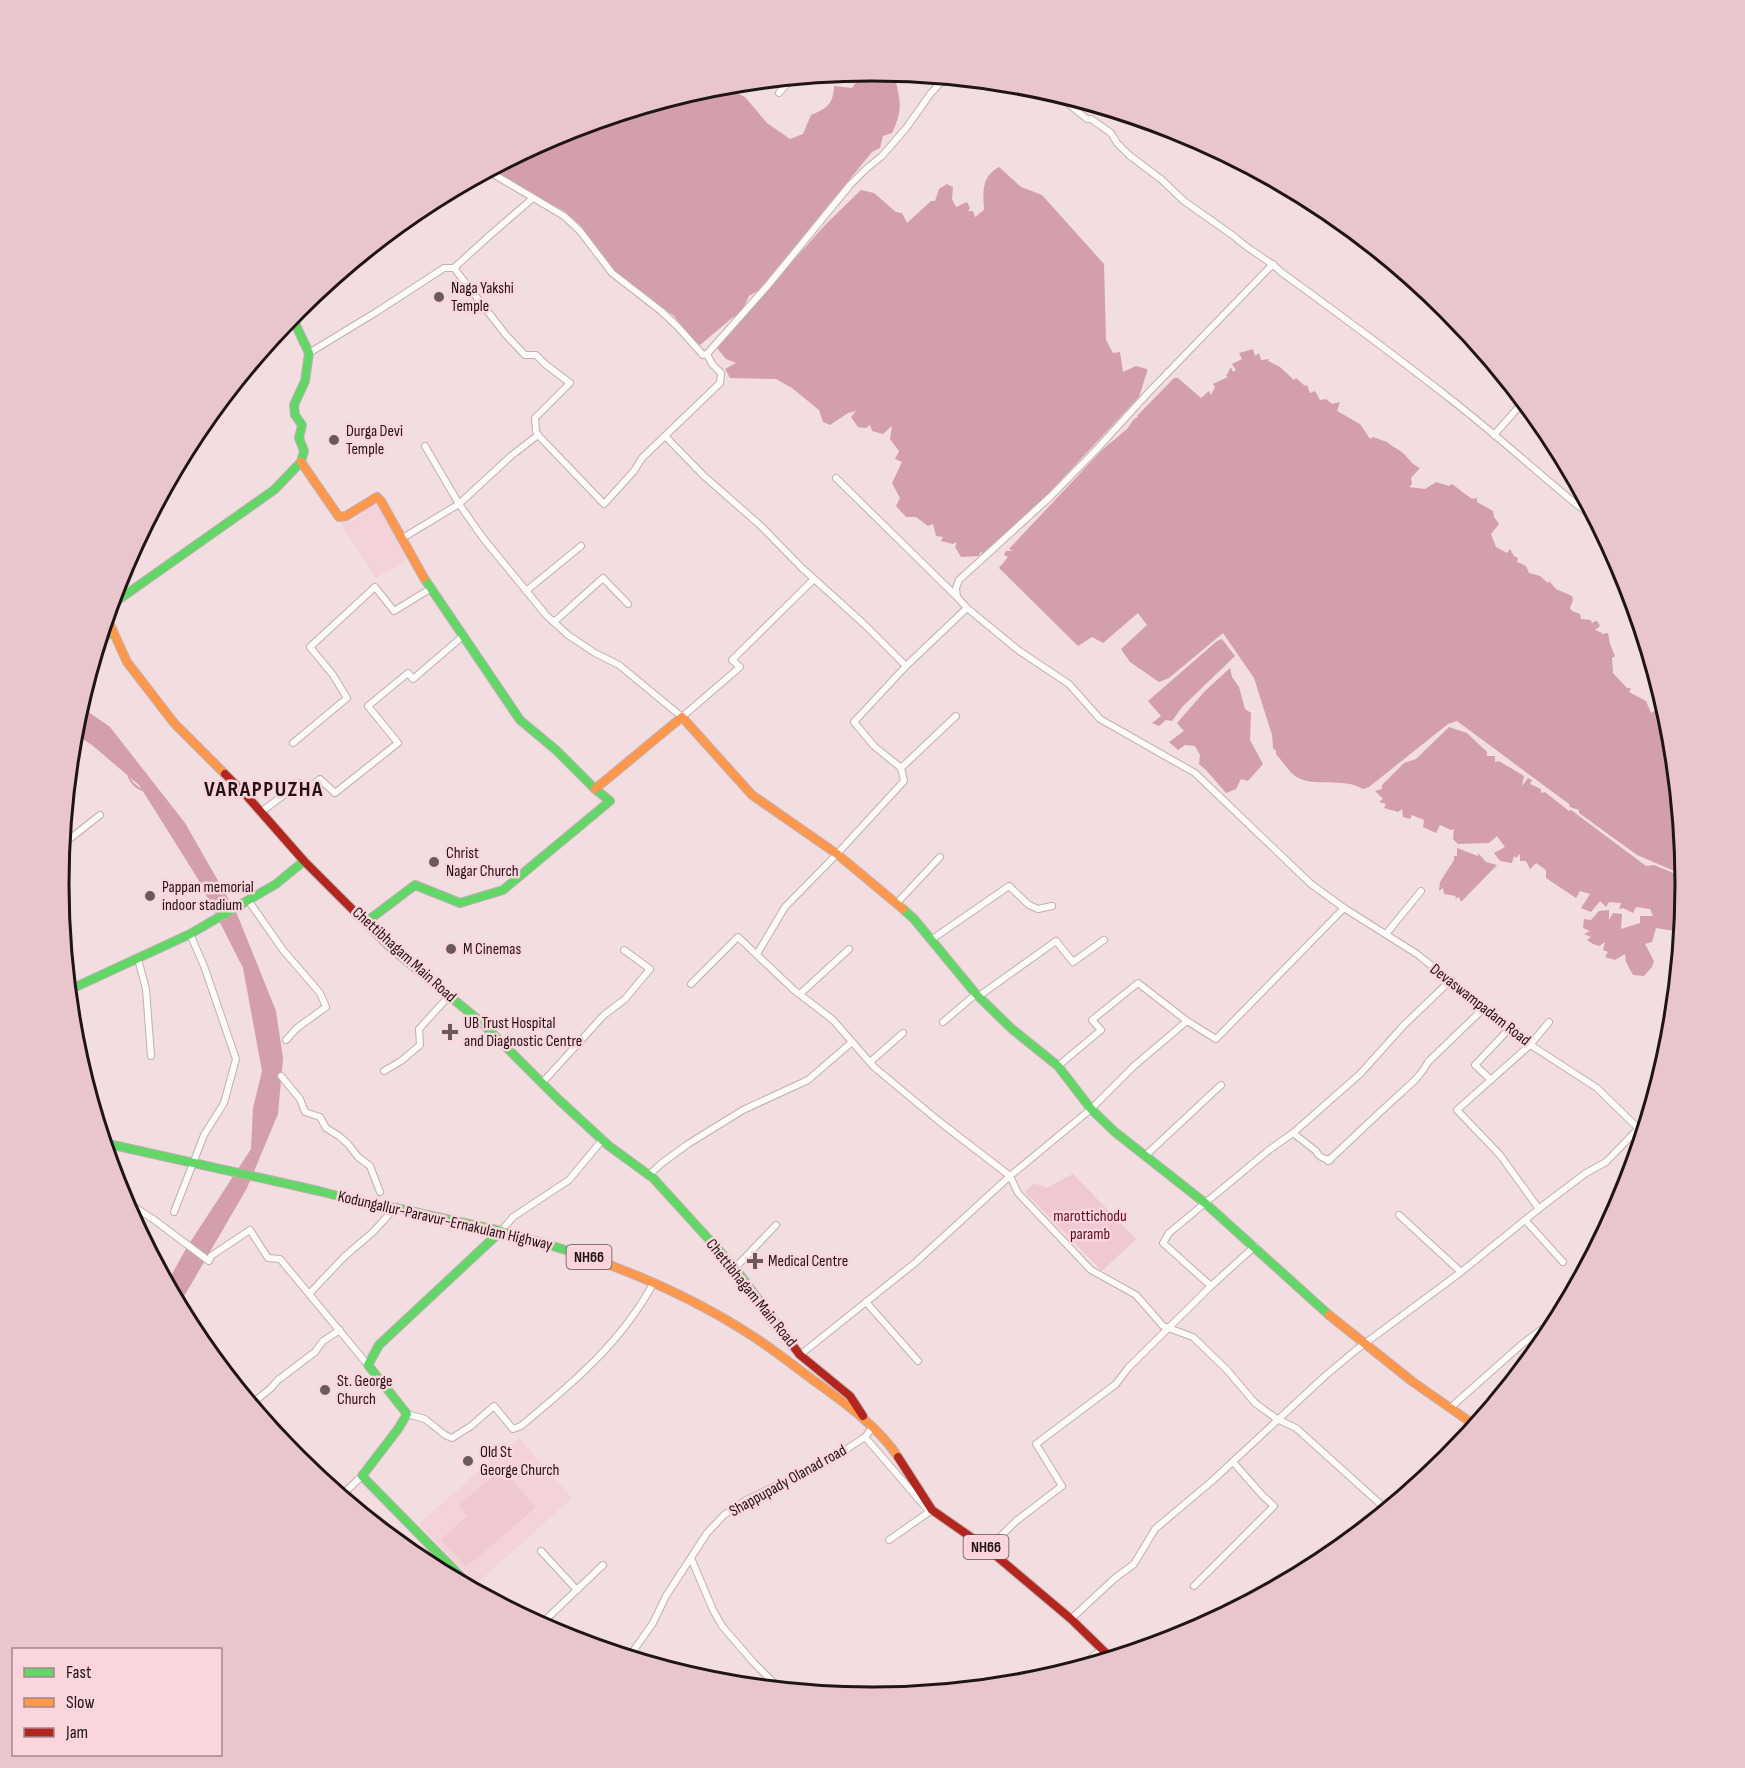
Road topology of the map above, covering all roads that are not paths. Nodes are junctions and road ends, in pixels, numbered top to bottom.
1 (940, 83) edge
2 (786, 85) edge
3 (779, 93) dead end
4 (1070, 106) edge
5 (495, 175) edge
6 (533, 198) junction
7 (1273, 264) junction
8 (454, 268) junction
9 (296, 325) edge
10 (309, 353) junction
11 (707, 354) junction
12 (1519, 407) edge
13 (538, 435) junction
14 (1494, 435) junction
15 (665, 436) junction
16 (425, 446) dead end
17 (301, 462) junction
18 (836, 478) dead end
19 (459, 504) junction
20 (1582, 508) edge
21 (401, 539) junction
22 (581, 546) dead end
23 (814, 579) junction
24 (430, 589) junction
25 (526, 591) junction
26 (123, 597) edge
27 (957, 597) junction
28 (628, 604) dead end
29 (967, 608) junction
30 (554, 622) junction
31 (111, 628) edge
32 (113, 632) junction
33 (110, 634) edge
34 (463, 636) junction
35 (906, 666) junction
36 (956, 716) dead end
37 (682, 717) junction
38 (293, 743) dead end
39 (901, 768) junction
40 (595, 789) junction
41 (261, 812) junction
42 (100, 815) dead end
43 (71, 838) edge
44 (837, 854) junction
45 (940, 857) dead end
46 (304, 861) junction
47 (1421, 891) dead end
48 (248, 900) junction
49 (896, 904) junction
50 (1052, 906) dead end
51 (1344, 908) junction
52 (366, 922) junction
53 (190, 934) junction
54 (1386, 934) junction
55 (931, 940) junction
56 (1104, 940) dead end
57 (849, 949) dead end
58 (624, 950) dead end
59 (758, 954) junction
60 (138, 959) junction
61 (1450, 981) junction
62 (691, 984) dead end
63 (76, 986) edge
64 (800, 994) junction
65 (978, 995) junction
66 (449, 996) junction
67 (1484, 1008) junction
68 (943, 1022) dead end
69 (1187, 1022) junction
70 (1549, 1022) dead end
71 (1509, 1029) junction
72 (903, 1033) dead end
73 (286, 1040) dead end
74 (852, 1042) junction
75 (1530, 1045) junction
76 (151, 1056) dead end
77 (870, 1062) junction
78 (1058, 1066) junction
79 (384, 1071) dead end
80 (281, 1076) dead end
81 (1491, 1080) junction
82 (542, 1083) junction
83 (1221, 1085) dead end
84 (1091, 1109) junction
85 (1638, 1128) edge
86 (1293, 1133) junction
87 (1635, 1137) edge
88 (603, 1139) junction
89 (113, 1145) edge
90 (1145, 1156) junction
91 (192, 1163) junction
92 (649, 1175) junction
93 (1010, 1176) junction
94 (380, 1192) dead end
95 (1205, 1203) junction
96 (396, 1208) junction
97 (1539, 1209) junction
98 (139, 1210) edge
99 (174, 1212) dead end
100 (1399, 1215) dead end
101 (1526, 1221) junction
102 (776, 1224) dead end
103 (501, 1231) junction
104 (1255, 1246) junction
105 (1563, 1262) dead end
106 (735, 1268) junction
107 (1461, 1272) junction
108 (654, 1282) junction
109 (1211, 1286) junction
110 (309, 1294) junction
111 (866, 1302) junction
112 (1170, 1329) junction
113 (340, 1330) junction
114 (1541, 1330) edge
115 (1365, 1344) junction
116 (800, 1355) junction
117 (918, 1361) dead end
118 (368, 1365) junction
119 (256, 1400) edge
120 (1450, 1408) junction
121 (407, 1414) junction
122 (1277, 1419) junction
123 (1470, 1422) edge
124 (872, 1428) junction
125 (865, 1437) junction
126 (1233, 1462) junction
127 (362, 1476) junction
128 (346, 1491) edge
129 (1381, 1505) edge
130 (932, 1509) junction
131 (890, 1540) dead end
132 (988, 1549) junction
133 (541, 1551) dead end
134 (691, 1558) junction
135 (603, 1565) dead end
136 (453, 1569) edge
137 (1194, 1586) dead end
138 (578, 1590) junction
139 (547, 1618) edge
140 (1071, 1619) junction
141 (1103, 1649) junction
142 (633, 1651) edge
143 (1106, 1652) edge
144 (1094, 1656) edge
145 (772, 1681) edge

1 - 11 street
2 - 3 street
4 - 7 street
5 - 6 street
6 - 8 street
6 - 11 street
7 - 14 street
7 - 27 street
8 - 10 street
8 - 13 street
9 - 10 main road
10 - 17 main road
11 - 15 street
12 - 14 street
13 - 15 street
13 - 19 street
14 - 20 street
15 - 23 street
16 - 19 street
17 - 21 main road
17 - 26 main road
18 - 27 street, Devaswampadam Road
19 - 21 street
19 - 25 street
21 - 24 main road
22 - 25 street
23 - 35 street
23 - 37 street
24 - 34 main road
24 - 38 street
25 - 30 street
27 - 29 street, Devaswampadam Road
28 - 30 street
29 - 35 street
29 - 51 street, Devaswampadam Road
30 - 37 street
31 - 32 main road, Chettibhagam Main Road
32 - 33 main road
32 - 41 main road, Chettibhagam Main Road
34 - 40 main road
34 - 41 street
35 - 39 street
36 - 39 street
37 - 40 main road
37 - 44 main road
39 - 44 street
40 - 52 main road
41 - 46 main road, Chettibhagam Main Road
42 - 43 street
44 - 49 main road
44 - 59 street
45 - 49 street
46 - 48 main road
46 - 52 main road, Chettibhagam Main Road
47 - 54 street
48 - 53 main road
48 - 73 street
49 - 55 main road
50 - 55 street
51 - 54 street, Devaswampadam Road
51 - 69 street
52 - 66 main road, Chettibhagam Main Road
53 - 60 main road
53 - 91 street
54 - 61 street, Devaswampadam Road
55 - 65 main road
56 - 65 street
57 - 64 street
58 - 82 street
59 - 62 street
59 - 64 street
60 - 63 main road
60 - 76 street
61 - 67 street, Devaswampadam Road
61 - 86 street
64 - 74 street
65 - 68 street
65 - 78 main road
66 - 79 street
66 - 82 main road, Chettibhagam Main Road
67 - 71 street, Devaswampadam Road
67 - 86 street
69 - 78 street
69 - 84 street
70 - 75 street
71 - 75 street, Devaswampadam Road
71 - 81 street
72 - 77 street
74 - 77 street
74 - 92 street
75 - 81 street
75 - 85 street, Devaswampadam Road
77 - 93 street
78 - 84 main road
80 - 94 street
81 - 97 street
82 - 88 main road, Chettibhagam Main Road
83 - 90 street
84 - 90 main road
84 - 93 street
86 - 95 street
87 - 97 street
88 - 92 main road, Chettibhagam Main Road
88 - 103 street
89 - 91 main road, Kodungallur-Paravur-Ernakulam Highway / NH66
90 - 95 main road
91 - 96 main road, Kodungallur-Paravur-Ernakulam Highway / NH66
91 - 99 street
92 - 106 main road, Chettibhagam Main Road
93 - 111 street
93 - 112 street
95 - 104 main road
95 - 109 street
96 - 103 main road, Kodungallur-Paravur-Ernakulam Highway / NH66
96 - 110 street
97 - 101 street
98 - 110 street
100 - 107 street
101 - 105 street
101 - 107 street
102 - 106 street
103 - 108 main road, Kodungallur-Paravur-Ernakulam Highway / NH66
103 - 118 main road
104 - 109 street
104 - 115 main road
106 - 116 main road, Chettibhagam Main Road
107 - 115 street
108 - 121 street
108 - 124 main road, Kodungallur-Paravur-Ernakulam Highway / NH66
109 - 112 street
110 - 113 street
111 - 116 street
111 - 117 street
112 - 122 street
112 - 132 street
113 - 118 street
113 - 119 street
114 - 120 street
115 - 120 main road
115 - 122 street
116 - 124 main road, Chettibhagam Main Road
118 - 121 main road
120 - 123 main road
121 - 127 main road
122 - 126 street
122 - 129 street
124 - 125 street, Shappupady Olanad road
124 - 130 main road, Kodungallur-Paravur-Ernakulam Highway / NH66
125 - 130 street
125 - 134 street, Shappupady Olanad road
126 - 137 street
126 - 140 street
127 - 128 street
127 - 136 main road
130 - 131 street
130 - 132 main road, Kodungallur-Paravur-Ernakulam Highway / NH66
132 - 140 main road, Kodungallur-Paravur-Ernakulam Highway / NH66
133 - 138 street
134 - 142 street, Shappupady Olanad road
134 - 145 street
135 - 138 street
138 - 139 street
140 - 141 main road, Kodungallur-Paravur-Ernakulam Highway / NH66
141 - 143 main road, Kodungallur-Paravur-Ernakulam Highway / NH66
141 - 144 street

